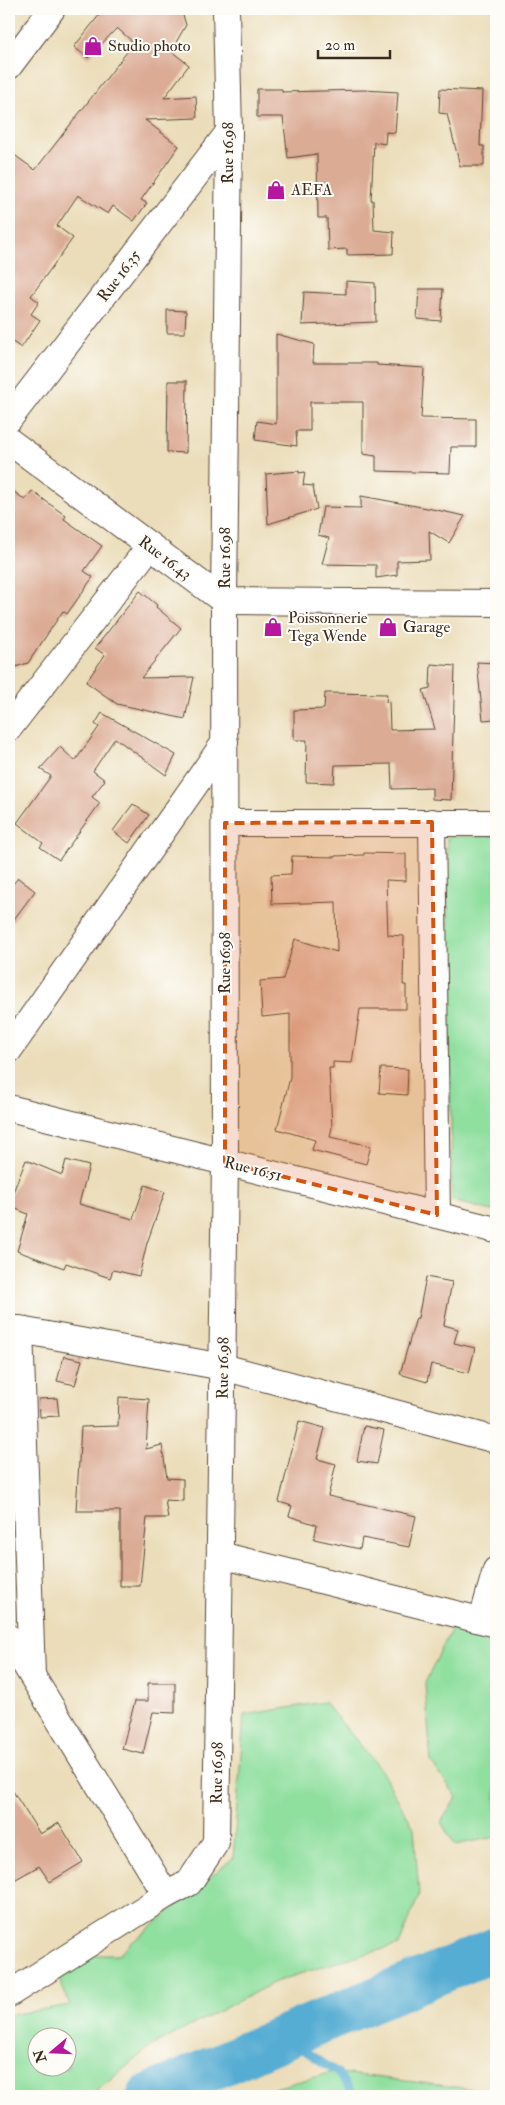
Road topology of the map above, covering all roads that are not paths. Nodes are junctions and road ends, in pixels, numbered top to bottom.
1 (52, 9) edge
2 (226, 9) edge
3 (9, 66) edge
4 (229, 132) junction
5 (9, 419) edge
6 (9, 441) edge
7 (150, 546) junction
8 (224, 601) junction
9 (496, 604) edge
10 (12, 717) edge
11 (225, 742) junction
12 (432, 822) junction
13 (225, 823) junction
14 (496, 823) edge
15 (9, 1050) edge
16 (9, 1108) edge
17 (225, 1162) junction
18 (437, 1215) junction
19 (496, 1230) edge
20 (14, 1328) edge
21 (223, 1367) junction
22 (496, 1440) edge
23 (220, 1555) junction
24 (496, 1570) edge
25 (489, 1622) edge
26 (9, 1638) edge
27 (32, 1675) junction
28 (166, 1895) junction
29 (9, 1994) edge

1 - 3 street
2 - 4 street, Rue 16.98
4 - 5 street, Rue 16.35
4 - 8 street, Rue 16.98
6 - 7 street, Rue 16.43
7 - 8 street, Rue 16.43
7 - 10 street
8 - 9 street
8 - 11 street, Rue 16.98
11 - 13 street, Rue 16.98
11 - 15 street
12 - 13 street
12 - 14 street
12 - 18 street
13 - 17 street, Rue 16.98
16 - 17 street, Rue 16.51
17 - 18 street, Rue 16.51
17 - 21 street, Rue 16.98
18 - 19 street, Rue 16.51
20 - 21 street
20 - 27 street
21 - 22 street
21 - 23 street, Rue 16.98
23 - 25 street
23 - 28 street, Rue 16.98
24 - 25 street
26 - 27 street
27 - 28 street
28 - 29 street, Rue 16.98

